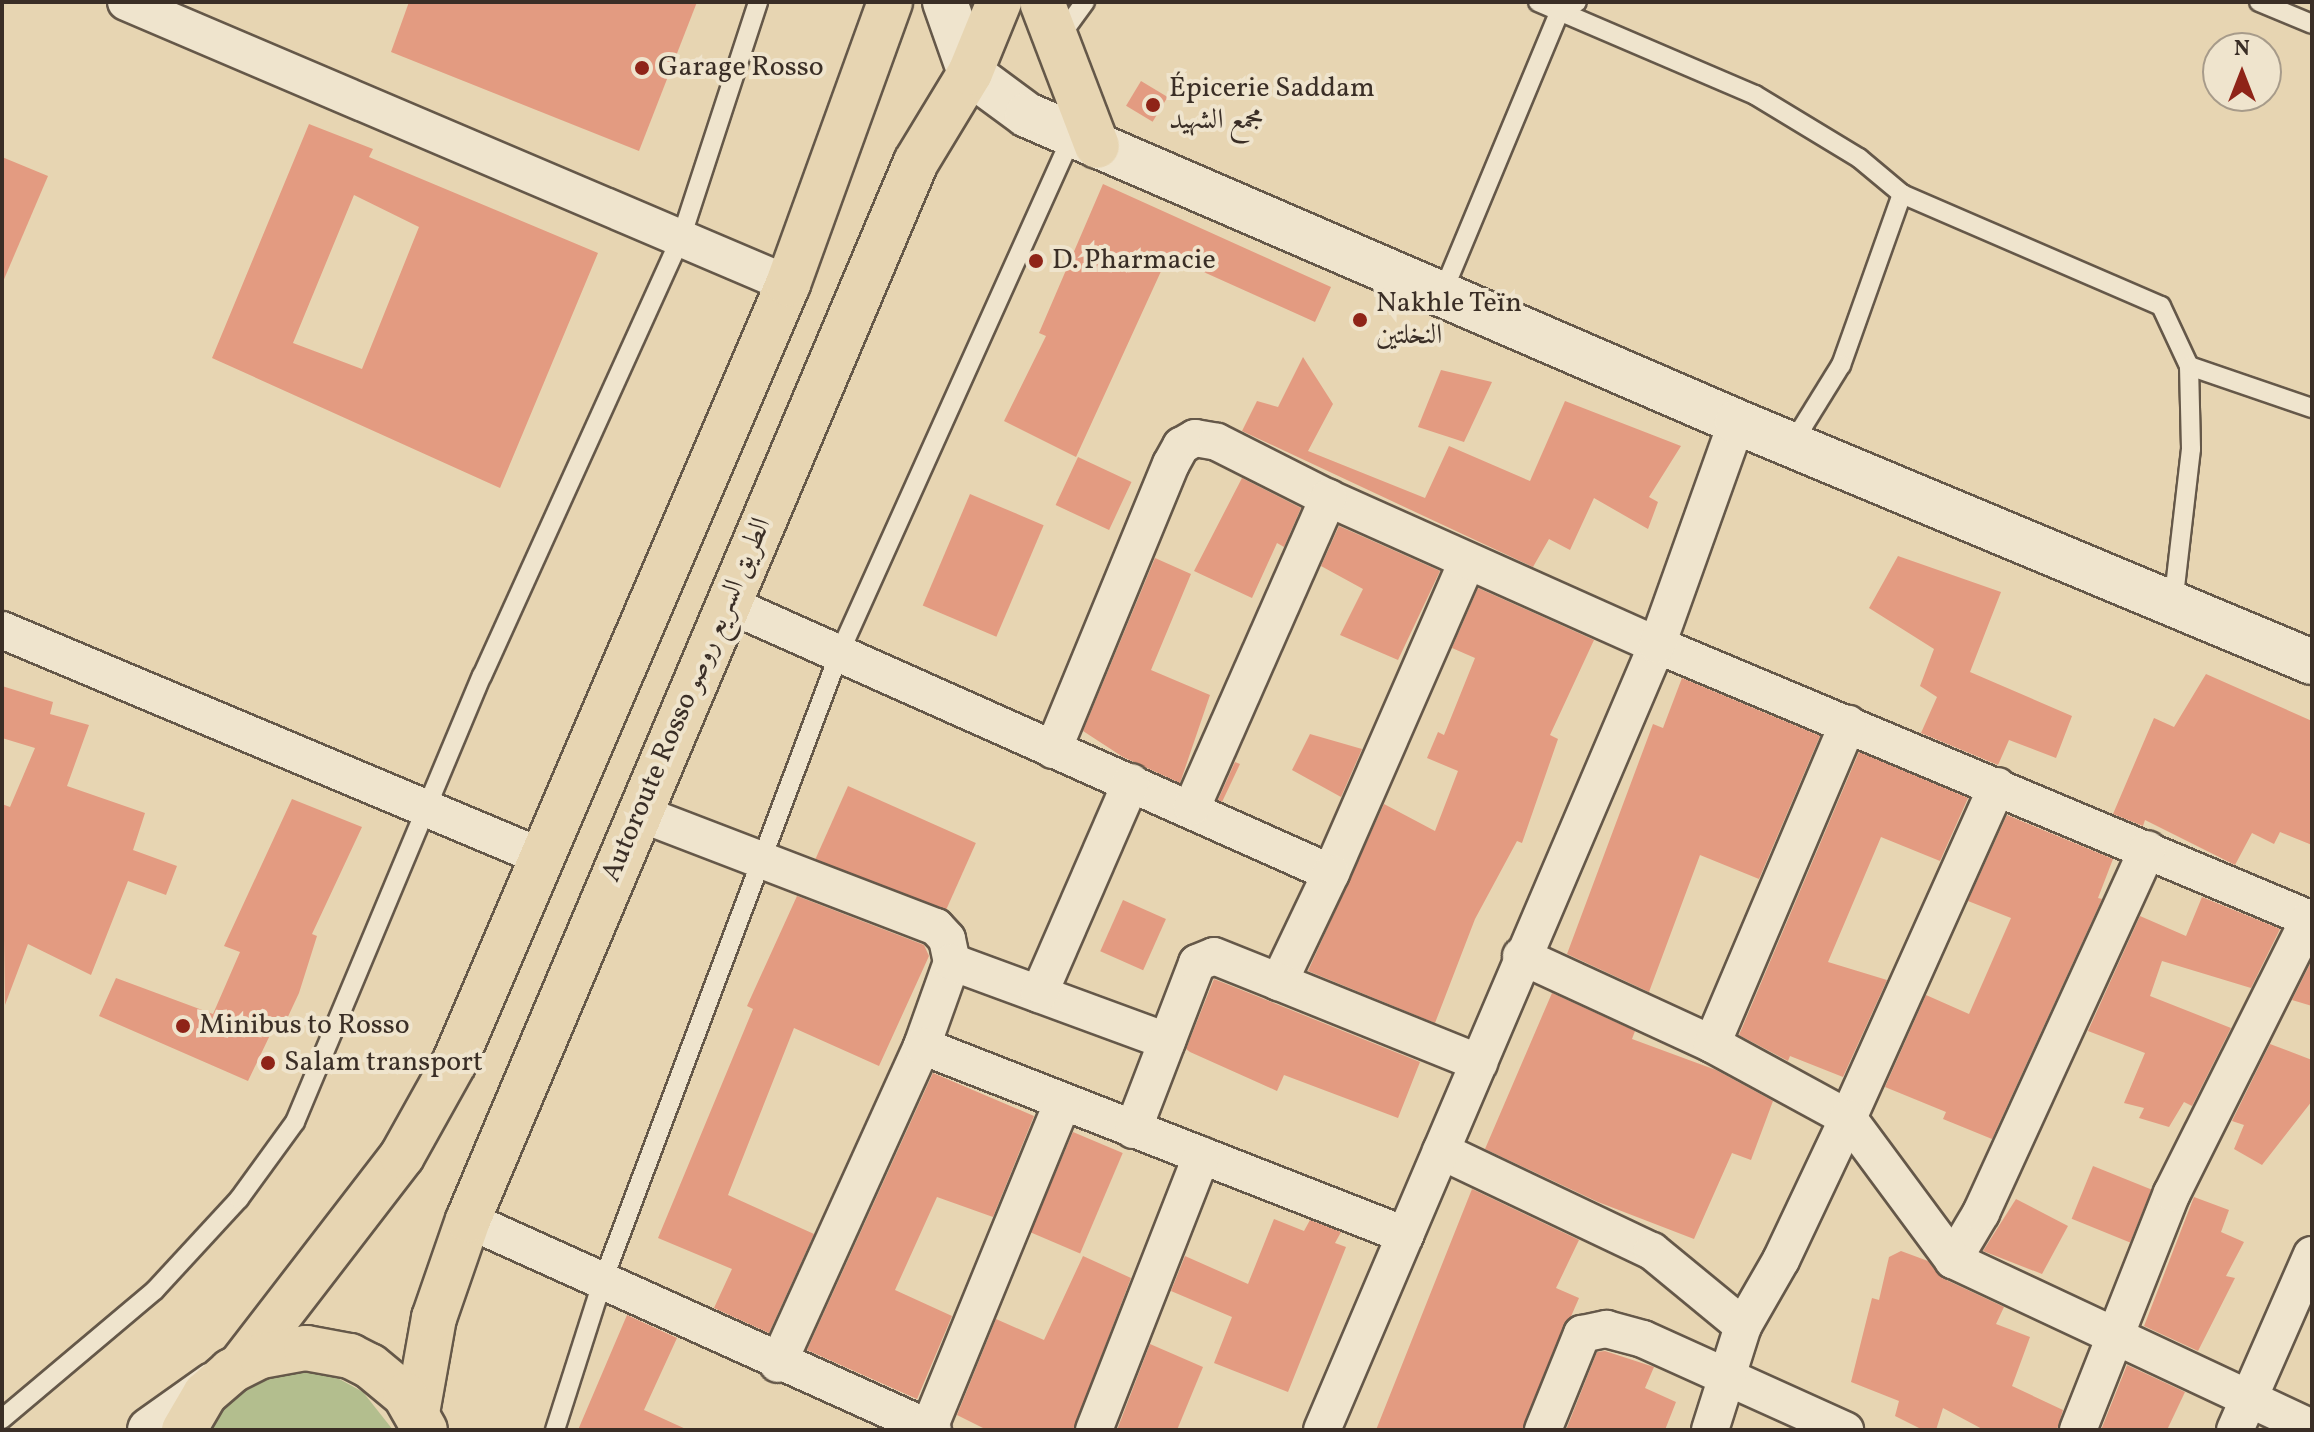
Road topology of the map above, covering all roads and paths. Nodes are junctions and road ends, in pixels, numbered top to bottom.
1 (126, 2) edge
2 (758, 2) edge
3 (890, 2) edge
4 (945, 2) edge
5 (999, 2) edge
6 (1085, 2) edge
7 (1538, 2) edge
8 (2259, 2) edge
9 (1569, 7) edge
10 (1049, 21) edge
11 (2312, 24) edge
12 (970, 73) junction
13 (1085, 140) junction
14 (1902, 194) junction
15 (681, 238) junction
16 (788, 284) junction
17 (1441, 294) junction
18 (2189, 366) junction
19 (2312, 408) edge
20 (1737, 422) junction
21 (1792, 444) junction
22 (1328, 498) junction
23 (1467, 561) junction
24 (728, 604) junction
25 (2173, 604) junction
26 (2, 630) edge
27 (1657, 645) junction
28 (839, 654) junction
29 (2312, 662) edge
30 (1848, 724) junction
31 (1053, 750) junction
32 (1131, 782) junction
33 (1997, 786) junction
34 (1192, 807) junction
35 (428, 809) junction
36 (639, 813) junction
37 (2148, 849) junction
38 (544, 858) junction
39 (761, 860) junction
40 (1331, 873) junction
41 (2310, 919) edge
42 (1521, 956) junction
43 (952, 962) junction
44 (1279, 982) junction
45 (1039, 994) junction
46 (1167, 1041) junction
47 (1712, 1044) junction
48 (922, 1046) junction
49 (1479, 1063) junction
50 (1062, 1104) junction
51 (1848, 1118) junction
52 (1133, 1130) junction
53 (1441, 1151) junction
54 (1202, 1155) junction
55 (468, 1220) junction
56 (1405, 1235) junction
57 (2312, 1255) edge
58 (1953, 1260) junction
59 (602, 1283) junction
60 (1743, 1326) junction
61 (2113, 1334) junction
62 (778, 1364) junction
63 (231, 1372) junction
64 (1729, 1379) junction
65 (2252, 1398) junction
66 (2, 1419) edge
67 (421, 1422) edge
68 (2312, 1428) edge
69 (931, 1429) edge
70 (150, 1430) edge
71 (184, 1430) edge
72 (555, 1430) edge
73 (1094, 1430) edge
74 (1322, 1430) edge
75 (1543, 1430) edge
76 (1710, 1430) edge
77 (1845, 1430) edge
78 (2078, 1430) edge
79 (2235, 1430) edge

1 - 15 street
2 - 15 lane
3 - 16 highway
4 - 12 street
5 - 12 highway, Autoroute Rosso الطريق السريع روصو
6 - 10 lane
7 - 9 lane
8 - 11 lane
9 - 14 lane
9 - 17 lane
10 - 13 highway
12 - 13 street
12 - 24 highway, Autoroute Rosso الطريق السريع روصو
13 - 17 street
13 - 28 lane
14 - 18 lane
14 - 21 lane
15 - 16 street
15 - 35 lane
16 - 38 highway
17 - 20 street
18 - 19 lane
18 - 25 lane
20 - 21 street
20 - 27 street
21 - 25 street
22 - 23 street
22 - 31 street
22 - 34 street
23 - 27 street
23 - 40 street
24 - 28 street
24 - 36 highway, Autoroute Rosso الطريق السريع روصو
25 - 29 street
26 - 35 street
27 - 30 street
27 - 42 street
28 - 31 street
28 - 39 lane
30 - 33 street
30 - 47 street
31 - 32 street
32 - 34 street
32 - 45 street
33 - 37 street
33 - 51 street
34 - 40 street
35 - 38 street
35 - 66 lane
36 - 39 street
36 - 55 highway, Autoroute Rosso الطريق السريع روصو
37 - 41 street
37 - 58 street
38 - 63 highway
39 - 43 street
39 - 59 lane
40 - 44 street
41 - 61 street
42 - 47 street
42 - 49 street
43 - 45 street
43 - 48 street
44 - 46 street
44 - 49 street
45 - 46 street
46 - 52 street
47 - 51 street
48 - 50 street
48 - 62 street
49 - 53 street
50 - 52 street
50 - 69 street
51 - 58 street
51 - 60 street
52 - 54 street
53 - 56 street
53 - 60 street
54 - 56 street
54 - 73 street
55 - 59 street
55 - 67 highway, Autoroute Rosso الطريق السريع روصو
56 - 74 street
57 - 65 street
58 - 61 street
59 - 62 street
59 - 72 lane
60 - 64 street
61 - 65 street
61 - 78 street
62 - 69 street
63 - 67 highway
63 - 70 street
63 - 71 highway
64 - 75 street
64 - 76 street
64 - 77 street
65 - 68 street
65 - 79 street

